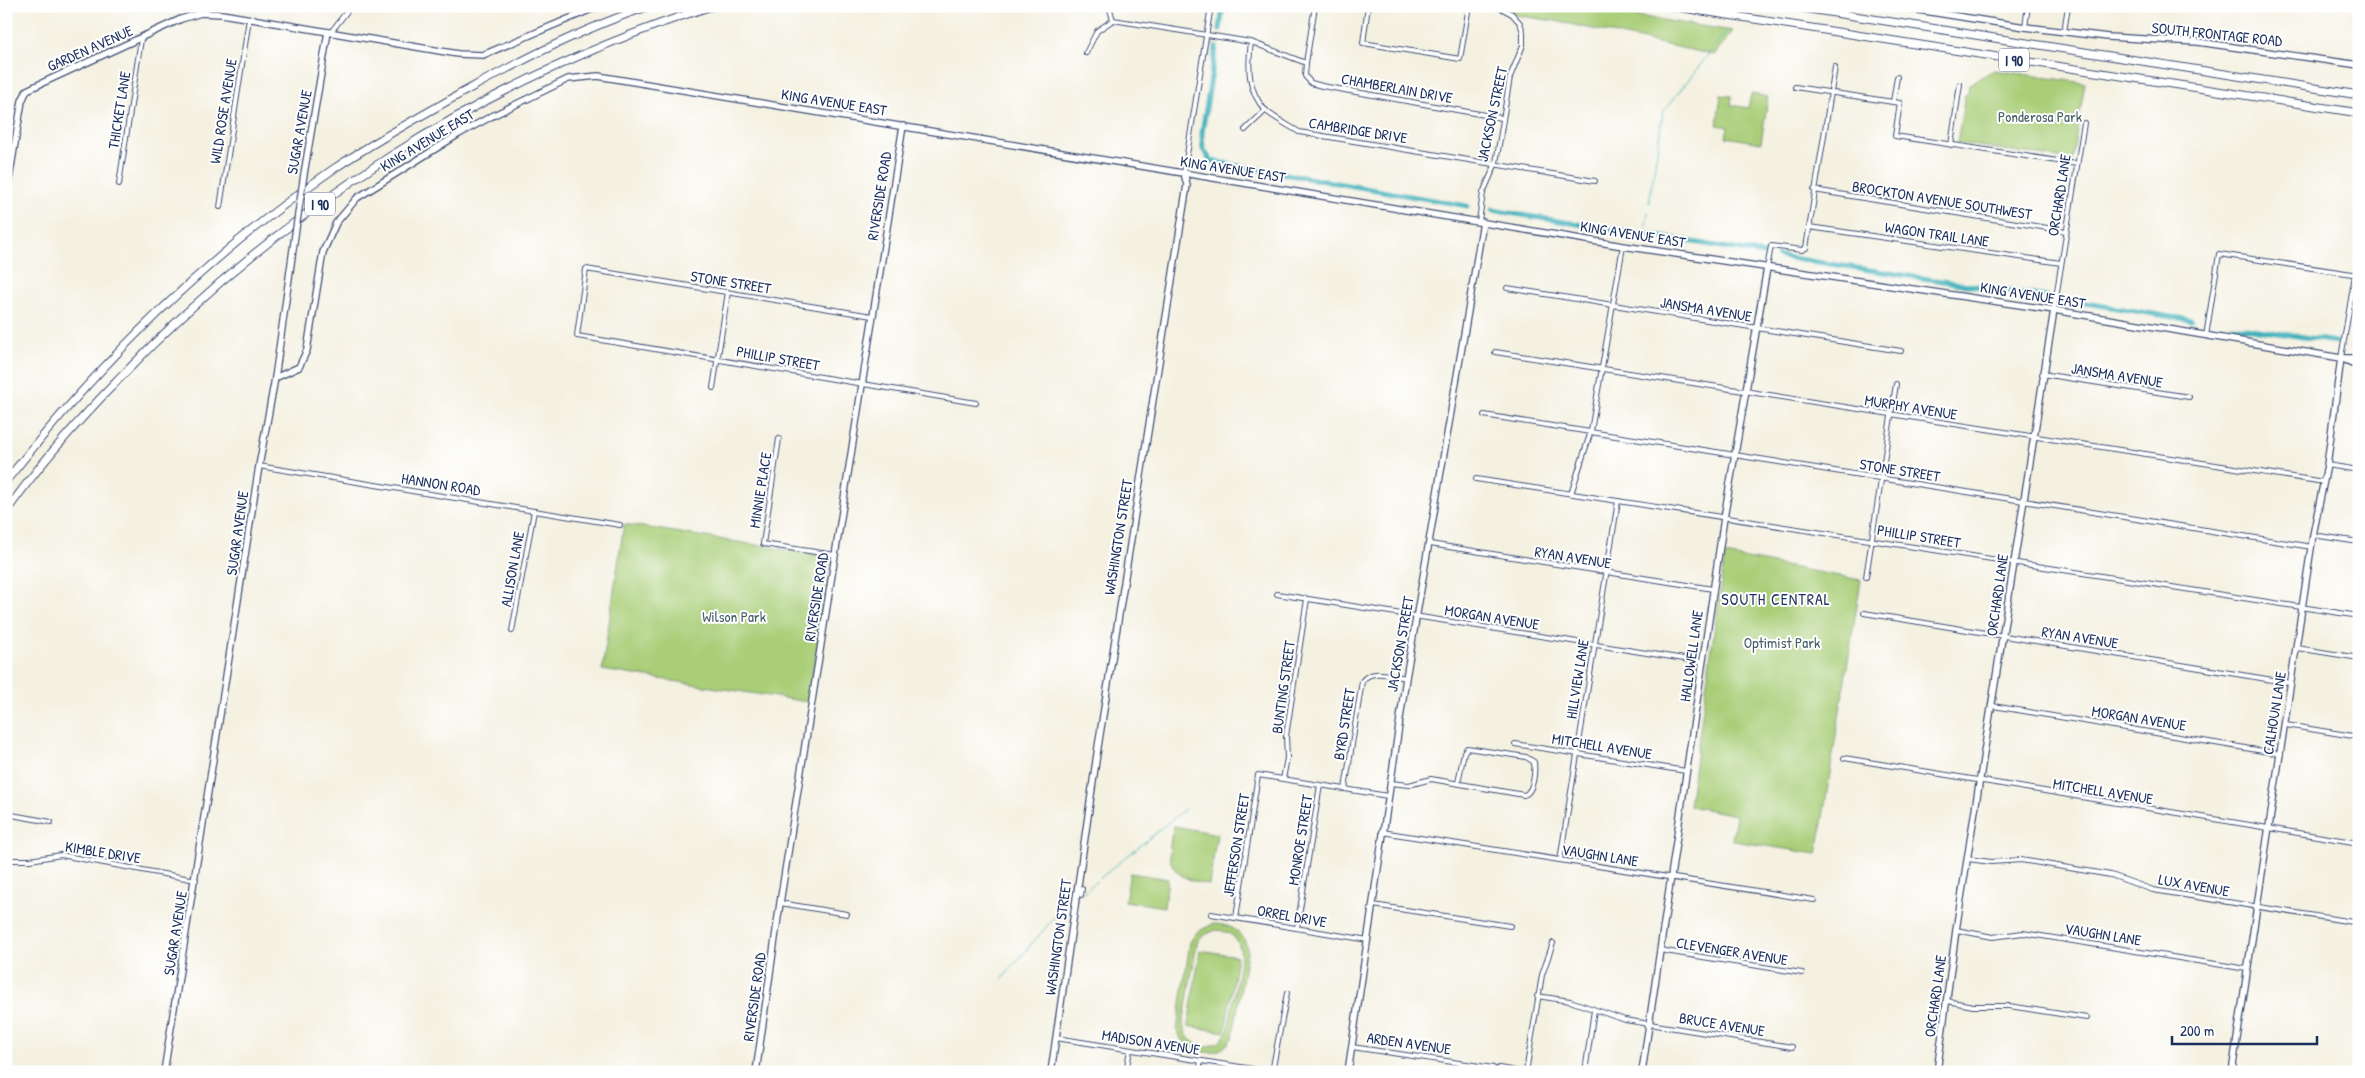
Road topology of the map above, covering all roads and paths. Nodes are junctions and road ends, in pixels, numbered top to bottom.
1 (351, 6) edge
2 (599, 6) edge
3 (650, 6) edge
4 (712, 6) edge
5 (1109, 6) edge
6 (1210, 6) edge
7 (1315, 6) edge
8 (1368, 6) edge
9 (1468, 6) edge
10 (1493, 6) edge
11 (1670, 6) edge
12 (1790, 6) edge
13 (1893, 6) edge
14 (2028, 6) edge
15 (2068, 6) edge
16 (249, 18) junction
17 (1113, 20) junction
18 (2025, 27) junction
19 (328, 32) junction
20 (2064, 32) junction
21 (1206, 34) junction
22 (141, 39) junction
23 (1251, 42) junction
24 (1086, 53) dead end
25 (1306, 63) junction
26 (2359, 65) edge
27 (1835, 67) dead end
28 (1897, 77) dead end
29 (1960, 84) dead end
30 (1796, 86) dead end
31 (1830, 92) junction
32 (2359, 94) edge
33 (1893, 102) junction
34 (1266, 110) junction
35 (2359, 114) edge
36 (1502, 118) junction
37 (2084, 123) dead end
38 (903, 126) junction
39 (1245, 130) dead end
40 (1298, 132) junction
41 (1297, 137) dead end
42 (1358, 142) junction
43 (1951, 145) junction
44 (1356, 147) dead end
45 (1496, 163) junction
46 (2077, 164) junction
47 (1184, 173) junction
48 (1595, 181) dead end
49 (119, 184) dead end
50 (1814, 190) junction
51 (6, 197) edge
52 (220, 208) dead end
53 (1481, 222) junction
54 (1809, 227) junction
55 (2066, 231) junction
56 (1623, 246) junction
57 (2062, 263) junction
58 (1767, 268) junction
59 (2357, 275) edge
60 (1507, 288) dead end
61 (728, 292) junction
62 (1613, 306) junction
63 (2054, 310) junction
64 (872, 316) junction
65 (1755, 328) junction
66 (577, 336) joint
67 (2206, 336) junction
68 (1901, 351) dead end
69 (1495, 352) dead end
70 (2341, 358) junction
71 (2359, 358) edge
72 (717, 359) junction
73 (2359, 366) edge
74 (1600, 368) junction
75 (2042, 374) junction
76 (275, 378) junction
77 (862, 384) junction
78 (1896, 384) dead end
79 (713, 388) dead end
80 (1744, 392) junction
81 (2189, 397) dead end
82 (976, 403) dead end
83 (1892, 414) junction
84 (1484, 415) dead end
85 (1591, 431) junction
86 (2033, 438) junction
87 (779, 439) dead end
88 (1735, 456) junction
89 (2327, 465) junction
90 (259, 466) junction
91 (2359, 470) edge
92 (1881, 478) junction
93 (1476, 479) dead end
94 (6, 481) edge
95 (2324, 482) junction
96 (1571, 494) junction
97 (1618, 501) junction
98 (2024, 501) junction
99 (534, 511) junction
100 (6, 512) edge
101 (1724, 518) junction
102 (620, 525) dead end
103 (2313, 535) junction
104 (1872, 540) junction
105 (2359, 542) edge
106 (1430, 544) junction
107 (2312, 547) junction
108 (835, 555) junction
109 (2015, 563) junction
110 (1606, 574) junction
111 (1866, 578) dead end
112 (1713, 589) junction
113 (1277, 594) dead end
114 (1307, 598) junction
115 (2303, 608) junction
116 (1864, 613) dead end
117 (2359, 616) edge
118 (1418, 617) junction
119 (512, 631) dead end
120 (2004, 636) junction
121 (1594, 644) junction
122 (2296, 648) junction
123 (2359, 658) edge
124 (1703, 662) junction
125 (1406, 678) junction
126 (2292, 684) junction
127 (1993, 706) junction
128 (2286, 725) junction
129 (2359, 736) edge
130 (1515, 744) dead end
131 (1577, 754) junction
132 (2281, 754) junction
133 (1844, 758) dead end
134 (1686, 771) junction
135 (1283, 779) junction
136 (1980, 782) junction
137 (1390, 783) junction
138 (1458, 784) junction
139 (1320, 785) junction
140 (1345, 789) junction
141 (1388, 796) junction
142 (6, 814) edge
143 (51, 822) dead end
144 (2268, 829) junction
145 (1382, 832) junction
146 (2359, 843) edge
147 (1968, 859) junction
148 (6, 860) edge
149 (1560, 860) junction
150 (1670, 878) junction
151 (196, 880) junction
152 (1082, 889) dead end
153 (1081, 895) dead end
154 (1814, 900) dead end
155 (780, 903) junction
156 (1373, 905) junction
157 (2257, 907) junction
158 (847, 914) dead end
159 (1211, 914) dead end
160 (1236, 918) junction
161 (2359, 923) edge
162 (1510, 926) dead end
163 (1297, 928) junction
164 (1956, 930) junction
165 (1368, 940) junction
166 (1553, 943) dead end
167 (1659, 950) junction
168 (2247, 969) junction
169 (1802, 973) dead end
170 (1287, 993) dead end
171 (1537, 996) junction
172 (1947, 1001) junction
173 (1594, 1010) junction
174 (2087, 1018) dead end
175 (1649, 1024) junction
176 (1056, 1038) junction
177 (1352, 1047) junction
178 (1792, 1047) dead end
179 (1130, 1050) junction
180 (1200, 1061) junction
181 (1493, 1068) dead end
182 (1498, 1068) dead end
183 (164, 1072) edge
184 (756, 1072) edge
185 (1051, 1072) edge
186 (1126, 1072) edge
187 (1199, 1072) edge
188 (1272, 1072) edge
189 (1348, 1072) edge
190 (1521, 1072) edge
191 (1526, 1072) edge
192 (1585, 1072) edge
193 (1642, 1072) edge
194 (1937, 1072) edge
195 (2232, 1072) edge

1 - 19 street
2 - 19 street, GARDEN AVENUE
3 - 94 highway, I 90
4 - 100 highway, I 90
5 - 17 street
6 - 21 street, WASHINGTON STREET
7 - 25 street, CHAMBERLAIN DRIVE
8 - 9 street
10 - 36 street, JACKSON STREET
11 - 35 highway, I 90
12 - 32 highway, I 90
13 - 18 street, SOUTH FRONTAGE ROAD
14 - 18 street
15 - 20 street
16 - 19 street, GARDEN AVENUE
16 - 22 street, GARDEN AVENUE
16 - 52 street, WILD ROSE AVENUE
17 - 21 street
17 - 24 street
18 - 20 street, SOUTH FRONTAGE ROAD
19 - 76 street, SUGAR AVENUE, bridge
20 - 26 street, SOUTH FRONTAGE ROAD
21 - 23 street
21 - 47 street, WASHINGTON STREET
22 - 49 street, THICKET LANE
22 - 51 street, GARDEN AVENUE
23 - 25 street
23 - 34 street, CAMBRIDGE DRIVE
25 - 36 street, CHAMBERLAIN DRIVE
27 - 31 street
28 - 33 street
29 - 43 street
30 - 31 street
31 - 33 street
31 - 50 street
33 - 43 street
34 - 39 street
34 - 40 street, CAMBRIDGE DRIVE
36 - 45 street, JACKSON STREET
37 - 46 street, ORCHARD LANE
38 - 47 street, KING AVENUE EAST
38 - 64 street, RIVERSIDE ROAD
38 - 76 street, KING AVENUE EAST
40 - 41 street
40 - 42 street, CAMBRIDGE DRIVE
42 - 44 street
42 - 45 street, CAMBRIDGE DRIVE
43 - 46 street
45 - 48 street, CAMBRIDGE DRIVE
45 - 53 street, JACKSON STREET
46 - 55 street, ORCHARD LANE
47 - 53 street, KING AVENUE EAST
47 - 176 street, WASHINGTON STREET
50 - 54 street
50 - 55 street, BROCKTON AVENUE SOUTHWEST
53 - 56 street, KING AVENUE EAST
53 - 106 street, JACKSON STREET
54 - 57 street, WAGON TRAIL LANE
54 - 58 street, HALLOWELL LANE
55 - 57 street, ORCHARD LANE
56 - 58 street, KING AVENUE EAST
56 - 62 street
57 - 63 street, ORCHARD LANE
58 - 63 street, KING AVENUE EAST
58 - 65 street, HALLOWELL LANE
59 - 67 street
59 - 70 street
60 - 62 street, JANSMA AVENUE
61 - 64 street, STONE STREET
61 - 66 street, STONE STREET
61 - 72 street
62 - 65 street, JANSMA AVENUE
62 - 74 street
63 - 67 street, KING AVENUE EAST
63 - 75 street, ORCHARD LANE
64 - 77 street, RIVERSIDE ROAD
65 - 68 street, JANSMA AVENUE
65 - 80 street, HALLOWELL LANE
66 - 72 street, PHILLIP STREET
67 - 70 street, KING AVENUE EAST
69 - 74 street, MURPHY AVENUE
70 - 71 street, KING AVENUE EAST
70 - 73 street, KING AVENUE EAST
70 - 89 street, CALHOUN LANE
72 - 77 street, PHILLIP STREET
72 - 79 street
74 - 80 street, MURPHY AVENUE
74 - 85 street
75 - 81 street, JANSMA AVENUE
75 - 86 street, ORCHARD LANE
76 - 90 street, SUGAR AVENUE
77 - 82 street, PHILLIP STREET
77 - 108 street, RIVERSIDE ROAD
78 - 83 street
80 - 83 street, MURPHY AVENUE
80 - 88 street, HALLOWELL LANE
83 - 86 street, MURPHY AVENUE
83 - 92 street
84 - 85 street, STONE STREET
85 - 88 street, STONE STREET
85 - 96 street
86 - 95 street, MURPHY AVENUE
86 - 98 street, ORCHARD LANE
87 - 108 street, MINNIE PLACE
88 - 92 street, STONE STREET
88 - 101 street, HALLOWELL LANE
89 - 91 street
89 - 95 street, CALHOUN LANE
90 - 99 street, HANNON ROAD
90 - 151 street, SUGAR AVENUE
92 - 98 street, STONE STREET
92 - 104 street
93 - 96 street, PHILLIP STREET
95 - 103 street, CALHOUN LANE
96 - 97 street, PHILLIP STREET
97 - 101 street, PHILLIP STREET
97 - 110 street, HILLVIEW LANE
98 - 107 street, STONE STREET
98 - 109 street, ORCHARD LANE
99 - 102 street, HANNON ROAD
99 - 119 street, ALLISON LANE
101 - 104 street, PHILLIP STREET
101 - 112 street, HALLOWELL LANE
103 - 105 street
103 - 107 street, CALHOUN LANE
104 - 109 street, PHILLIP STREET
104 - 111 street
106 - 110 street, RYAN AVENUE
106 - 118 street, JACKSON STREET
107 - 115 street, CALHOUN LANE
108 - 155 street, RIVERSIDE ROAD
109 - 115 street, PHILLIP STREET
109 - 120 street, ORCHARD LANE
110 - 112 street, RYAN AVENUE
110 - 121 street, HILLVIEW LANE
112 - 124 street, HALLOWELL LANE
113 - 114 street, MORGAN AVENUE
114 - 118 street, MORGAN AVENUE
114 - 135 street, BUNTING STREET
115 - 117 street, PHILLIP STREET
115 - 122 street, CALHOUN LANE
116 - 120 street, RYAN AVENUE
118 - 121 street, MORGAN AVENUE
118 - 125 street, JACKSON STREET
120 - 126 street, RYAN AVENUE
120 - 127 street, ORCHARD LANE
121 - 124 street, MORGAN AVENUE
121 - 131 street, HILLVIEW LANE
122 - 123 street
122 - 126 street, CALHOUN LANE
124 - 134 street, HALLOWELL LANE
125 - 137 street, JACKSON STREET
125 - 140 street, BYRD STREET
126 - 128 street, CALHOUN LANE
127 - 132 street, MORGAN AVENUE
127 - 136 street, ORCHARD LANE
128 - 129 street
128 - 132 street, CALHOUN LANE
130 - 131 street, MITCHELL AVENUE
131 - 134 street, MITCHELL AVENUE
131 - 149 street, HILLVIEW LANE
132 - 144 street, CALHOUN LANE
133 - 136 street, MITCHELL AVENUE
134 - 150 street, HALLOWELL LANE
135 - 139 street
135 - 160 street, JEFFERSON STREET
136 - 144 street, MITCHELL AVENUE
136 - 147 street, ORCHARD LANE
137 - 138 street
137 - 141 street, JACKSON STREET
138 - 138 street
139 - 140 street
139 - 163 street, MONROE STREET
140 - 141 street
141 - 145 street, JACKSON STREET
142 - 143 street
144 - 146 street, MITCHELL AVENUE
144 - 157 street, CALHOUN LANE
145 - 149 street, VAUGHN LANE
145 - 156 street, JACKSON STREET
147 - 157 street, LUX AVENUE
147 - 164 street, ORCHARD LANE
148 - 151 street, KIMBLE DRIVE
149 - 150 street, VAUGHN LANE
150 - 154 street, VAUGHN LANE
150 - 167 street, HALLOWELL LANE
151 - 183 street, SUGAR AVENUE
152 - 153 street
155 - 158 street
155 - 184 street, RIVERSIDE ROAD
156 - 162 street
156 - 165 street, JACKSON STREET
157 - 161 street, LUX AVENUE
157 - 168 street, CALHOUN LANE
159 - 160 street, ORREL DRIVE
160 - 163 street, ORREL DRIVE
163 - 165 street, ORREL DRIVE
164 - 168 street, VAUGHN LANE
164 - 172 street, ORCHARD LANE
165 - 177 street, JACKSON STREET
166 - 171 street
167 - 169 street, CLEVENGER AVENUE
167 - 175 street, HALLOWELL LANE
168 - 195 street, CALHOUN LANE
170 - 188 street
171 - 173 street, BRUCE AVENUE
171 - 191 street
172 - 174 street
172 - 194 street, ORCHARD LANE
173 - 175 street, BRUCE AVENUE
173 - 192 street
175 - 178 street, BRUCE AVENUE
175 - 193 street, HALLOWELL LANE
176 - 179 street, MADISON AVENUE
176 - 185 street, WASHINGTON STREET
177 - 181 street, ARDEN AVENUE
177 - 189 street, JACKSON STREET
179 - 180 street, MADISON AVENUE
179 - 186 street
180 - 187 street
180 - 188 street, MADISON AVENUE
182 - 190 street

